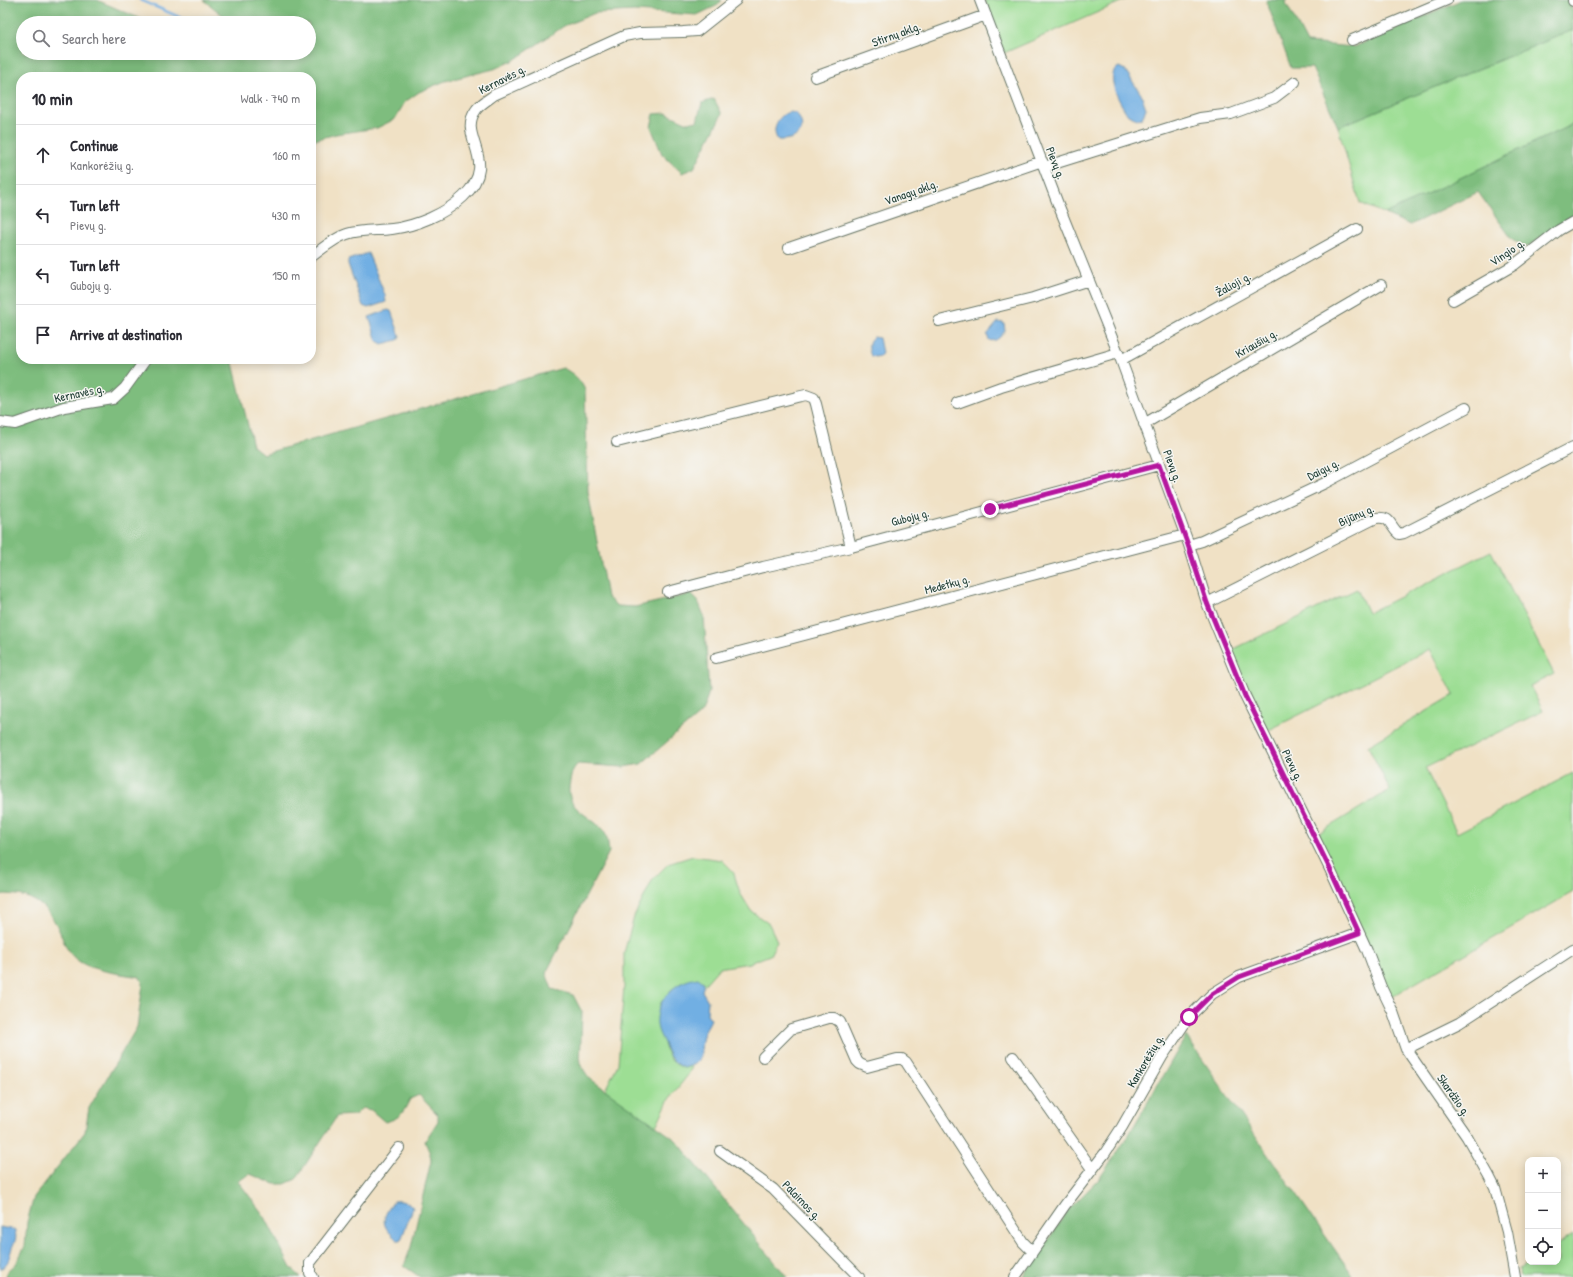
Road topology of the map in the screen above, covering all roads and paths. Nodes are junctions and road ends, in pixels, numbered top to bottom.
1 (736, 0) edge
2 (980, 0) edge
3 (1447, 0) edge
4 (986, 15) junction
5 (1352, 40) dead end
6 (815, 77) dead end
7 (1295, 82) dead end
8 (1043, 164) junction
9 (1573, 222) edge
10 (1356, 229) dead end
11 (790, 248) dead end
12 (316, 253) edge
13 (1089, 280) junction
14 (1381, 285) dead end
15 (1453, 300) dead end
16 (939, 321) dead end
17 (1119, 356) junction
18 (142, 364) edge
19 (957, 403) dead end
20 (1466, 408) dead end
21 (0, 422) edge
22 (1144, 424) junction
23 (617, 442) dead end
24 (1573, 447) edge
25 (1159, 465) junction
26 (1187, 540) junction
27 (851, 547) junction
28 (668, 592) dead end
29 (1207, 603) junction
30 (716, 658) dead end
31 (1359, 933) junction
32 (1573, 949) edge
33 (1406, 1049) junction
34 (1013, 1056) dead end
35 (763, 1057) dead end
36 (399, 1148) dead end
37 (720, 1151) dead end
38 (1092, 1169) junction
39 (1032, 1251) junction
40 (313, 1277) edge
41 (859, 1277) edge
42 (1015, 1277) edge
43 (1515, 1277) edge

1 - 12 street, Kernavės g.
2 - 4 street, Pievų g.
3 - 5 street
4 - 6 street, Stirnų aklg.
4 - 8 street, Pievų g.
7 - 8 street, Vanagų aklg.
8 - 11 street, Vanagų aklg.
8 - 13 street, Pievų g.
9 - 15 street, Vingio g.
10 - 17 street, Žalioji g.
13 - 16 street
13 - 17 street, Pievų g.
14 - 22 street, Kriaušių g.
17 - 19 street, Žalioji g.
17 - 22 street, Pievų g.
18 - 21 street, Kernavės g.
20 - 26 street, Daigų g.
22 - 25 street, Pievų g.
23 - 27 street
24 - 29 street, Bijūnų g.
25 - 26 street, Pievų g.
25 - 27 street, Gubojų g.
26 - 29 street, Pievų g.
26 - 30 street, Medetkų g.
27 - 28 street, Gubojų g.
29 - 31 street, Pievų g.
31 - 33 street, Skardžio g.
31 - 38 street, Kankorėžių g.
32 - 33 street
33 - 43 street, Skardžio g.
34 - 38 street
35 - 39 street
36 - 40 street
37 - 41 street, Palaimos g.
38 - 39 street, Kankorėžių g.
39 - 42 street, Kankorėžių g.

